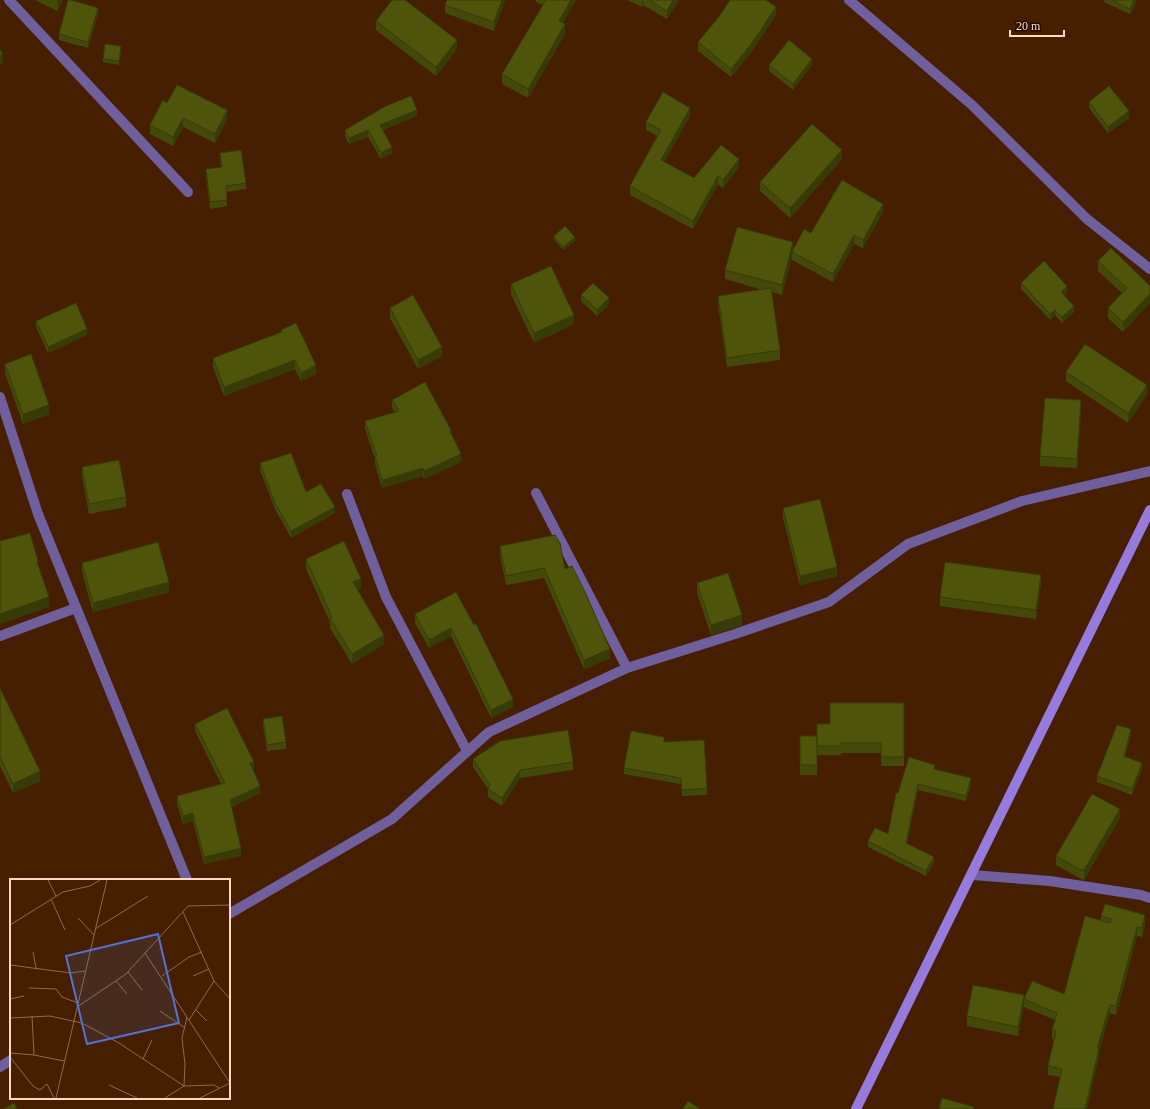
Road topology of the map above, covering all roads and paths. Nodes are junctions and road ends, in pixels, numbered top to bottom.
1 (9, 0) edge
2 (849, 0) edge
3 (188, 192) dead end
4 (1150, 269) edge
5 (0, 397) edge
6 (1150, 471) edge
7 (536, 493) dead end
8 (347, 494) dead end
9 (1149, 515) edge
10 (76, 608) junction
11 (0, 636) edge
12 (627, 668) junction
13 (467, 751) junction
14 (972, 874) junction
15 (187, 879) edge
16 (1150, 898) edge
17 (230, 913) edge
18 (10, 1061) edge
19 (0, 1067) edge
20 (856, 1109) edge

1 - 3 street
2 - 4 street
5 - 10 street
6 - 12 street
7 - 12 street
8 - 13 street
9 - 14 main road
10 - 11 street
10 - 15 street
12 - 13 street
13 - 17 street
14 - 16 street
14 - 20 main road
18 - 19 street

